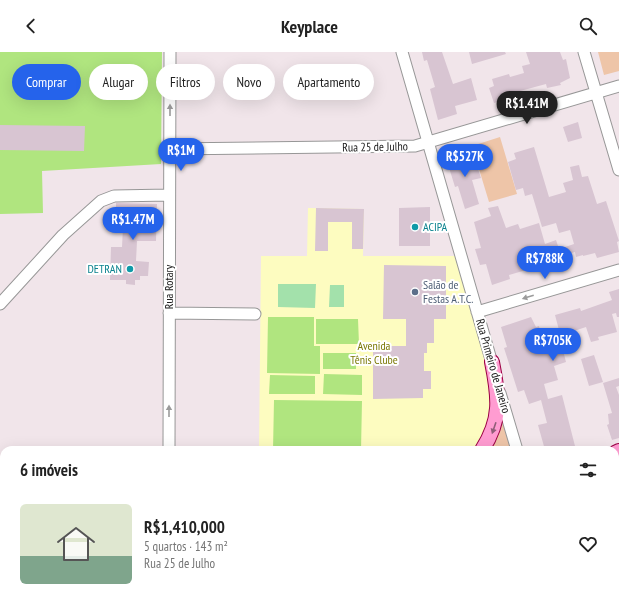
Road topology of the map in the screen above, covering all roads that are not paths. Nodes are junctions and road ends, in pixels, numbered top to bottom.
1 (170, 52) edge
2 (402, 52) edge
3 (584, 52) edge
4 (619, 86) edge
5 (596, 92) junction
6 (428, 142) junction
7 (170, 149) junction
8 (619, 170) edge
9 (169, 195) junction
10 (619, 270) edge
11 (0, 304) edge
12 (477, 312) junction
13 (169, 313) junction
14 (255, 314) dead end
15 (492, 362) junction
16 (168, 446) edge
17 (485, 446) edge
18 (516, 446) edge

7 -> 1 street, Rua Rotary
2 - 6 street, Rua Primeiro de Janeiro
3 - 5 street
4 - 5 street, Rua 25 de Julho
5 - 6 street, Rua 25 de Julho
5 - 8 street
6 - 7 street, Rua 25 de Julho
6 - 12 street, Rua Primeiro de Janeiro
7 - 9 street, Rua Rotary
9 - 11 street
9 - 13 street, Rua Rotary
10 -> 12 street
12 - 15 street, Rua Primeiro de Janeiro
13 - 14 street
16 -> 13 street, Rua Rotary
15 -> 17 main road
15 - 18 street, Rua Primeiro de Janeiro

